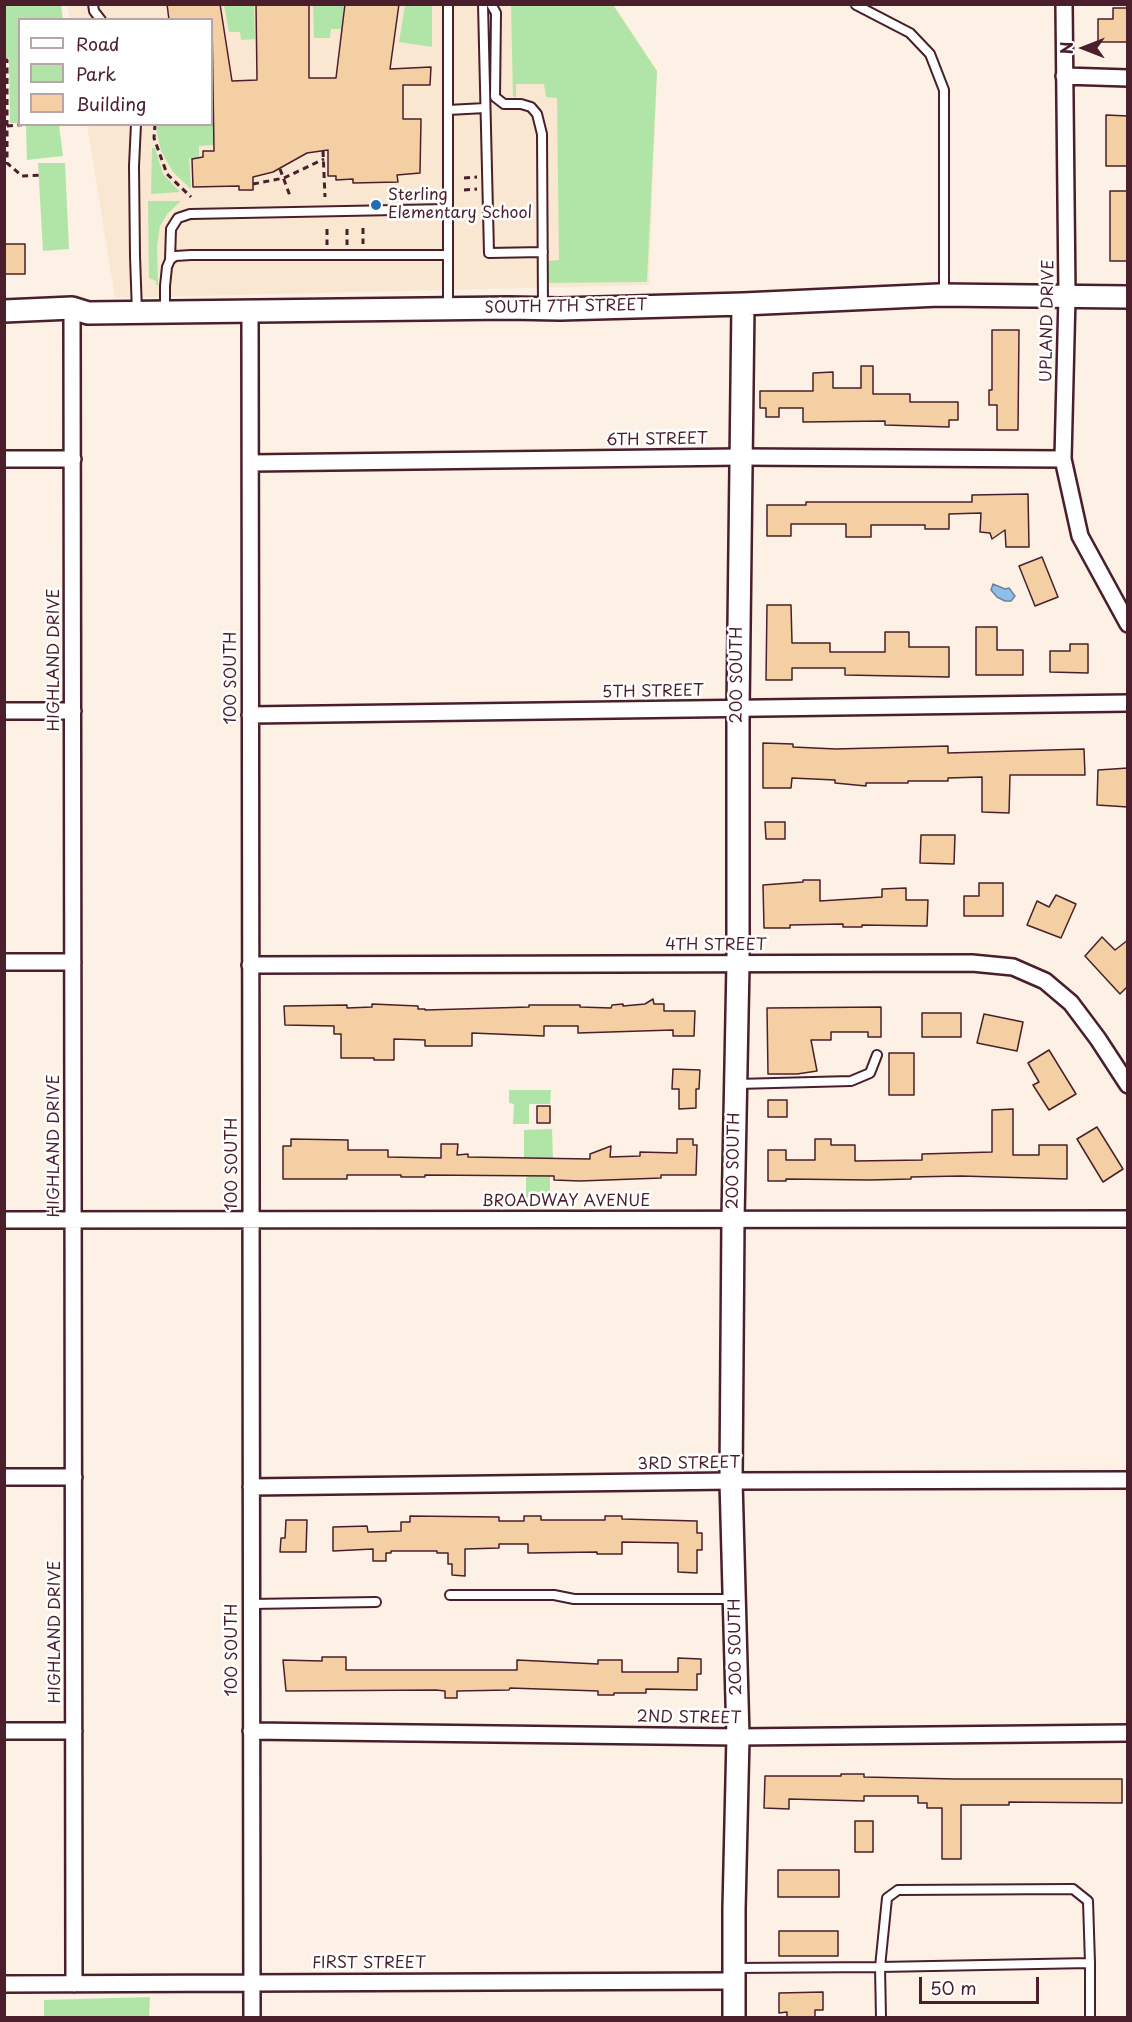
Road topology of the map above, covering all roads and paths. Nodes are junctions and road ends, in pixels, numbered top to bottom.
1 (93, 4) edge
2 (448, 4) edge
3 (483, 4) edge
4 (491, 4) edge
5 (856, 4) edge
6 (1064, 4) edge
7 (99, 18) edge
8 (4, 60) edge
9 (1064, 76) junction
10 (1128, 78) edge
11 (485, 108) junction
12 (448, 110) junction
13 (18, 125) edge
14 (7, 126) junction
15 (136, 126) edge
16 (155, 126) edge
17 (323, 151) dead end
18 (324, 159) junction
19 (280, 169) dead end
20 (43, 175) dead end
21 (284, 178) junction
22 (254, 184) dead end
23 (290, 196) dead end
24 (191, 197) dead end
25 (326, 197) dead end
26 (448, 209) junction
27 (363, 228) dead end
28 (543, 252) junction
29 (363, 255) junction
30 (448, 255) junction
31 (170, 260) junction
32 (944, 295) junction
33 (1067, 296) junction
34 (1128, 297) edge
35 (743, 304) junction
36 (72, 308) junction
37 (448, 308) junction
38 (543, 308) junction
39 (4, 311) edge
40 (165, 311) junction
41 (250, 311) junction
42 (138, 312) junction
43 (740, 457) junction
44 (4, 459) edge
45 (73, 459) junction
46 (1063, 459) junction
47 (251, 463) junction
48 (1128, 624) edge
49 (1128, 704) edge
50 (738, 709) junction
51 (4, 711) edge
52 (73, 711) junction
53 (250, 715) junction
54 (4, 962) edge
55 (73, 962) junction
56 (738, 964) junction
57 (250, 965) junction
58 (877, 1055) dead end
59 (735, 1084) junction
60 (1128, 1085) edge
61 (733, 1219) junction
62 (1128, 1219) edge
63 (4, 1220) edge
64 (74, 1220) junction
65 (251, 1220) junction
66 (4, 1477) edge
67 (74, 1477) junction
68 (1128, 1480) edge
69 (732, 1481) junction
70 (251, 1487) junction
71 (450, 1595) dead end
72 (734, 1599) junction
73 (376, 1602) dead end
74 (251, 1604) junction
75 (4, 1731) edge
76 (74, 1731) junction
77 (251, 1731) junction
78 (1128, 1733) edge
79 (738, 1737) junction
80 (1090, 1963) junction
81 (880, 1967) junction
82 (734, 1974) junction
83 (253, 1983) junction
84 (4, 1984) edge
85 (74, 1984) junction
86 (252, 2018) edge
87 (734, 2018) edge
88 (881, 2018) edge
89 (1090, 2018) edge

1 - 7 lane
2 - 12 lane
3 - 11 lane
4 - 28 lane
5 - 32 lane
6 - 9 street, UPLAND DRIVE
8 - 14 path
9 - 10 street
9 - 33 street, UPLAND DRIVE
11 - 12 lane
11 - 28 lane
12 - 26 lane
13 - 14 path
14 - 20 path
15 - 42 lane
16 - 24 path
17 - 18 path
18 - 21 path
18 - 25 path
19 - 21 path
21 - 22 path
21 - 23 path
26 - 30 lane
26 - 31 lane
27 - 29 path
28 - 38 lane
29 - 30 lane
29 - 31 lane
30 - 37 lane
31 - 40 lane
32 - 33 street, SOUTH 7TH STREET
32 - 35 street, SOUTH 7TH STREET
33 - 34 street, SOUTH 7TH STREET
33 - 46 street, UPLAND DRIVE
35 - 38 street, SOUTH 7TH STREET
35 - 43 street, 200 SOUTH
36 - 39 street, SOUTH 7TH STREET
36 - 42 street, SOUTH 7TH STREET
36 - 45 street, HIGHLAND DRIVE
37 - 38 street, SOUTH 7TH STREET
37 - 41 street, SOUTH 7TH STREET
40 - 41 street, SOUTH 7TH STREET
40 - 42 street, SOUTH 7TH STREET
41 - 47 street, 100 SOUTH
43 - 46 street, 6TH STREET
43 - 47 street, 6TH STREET
43 - 50 street, 200 SOUTH
44 - 45 street
45 - 52 street, HIGHLAND DRIVE
46 - 48 street, UPLAND DRIVE
47 - 53 street, 100 SOUTH
49 - 50 street, 5TH STREET
50 - 53 street, 5TH STREET
50 - 56 street, 200 SOUTH
51 - 52 street
52 - 55 street, HIGHLAND DRIVE
53 - 57 street, 100 SOUTH
54 - 55 street
55 - 64 street, HIGHLAND DRIVE
56 - 57 street, 4TH STREET
56 - 59 street, 200 SOUTH
56 - 60 street, 4TH STREET
57 - 65 street, 100 SOUTH
58 - 59 lane
59 - 61 street, 200 SOUTH
61 - 62 street, BROADWAY AVENUE
61 - 65 street, BROADWAY AVENUE
61 - 69 street, 200 SOUTH
63 - 64 street, BROADWAY AVENUE
64 - 65 street, BROADWAY AVENUE
64 - 67 street, HIGHLAND DRIVE
65 - 70 street, 100 SOUTH
66 - 67 street
67 - 76 street, HIGHLAND DRIVE
68 - 69 street, 3RD STREET
69 - 70 street, 3RD STREET
69 - 72 street, 200 SOUTH
70 - 74 street, 100 SOUTH
71 - 72 lane
72 - 79 street, 200 SOUTH
73 - 74 lane
74 - 77 street, 100 SOUTH
75 - 76 street
76 - 85 street, HIGHLAND DRIVE
77 - 79 street, 2ND STREET
77 - 83 street, 100 SOUTH
78 - 79 street, 2ND STREET
79 - 82 street, 200 SOUTH
80 - 81 lane
80 - 81 lane
80 - 89 lane
81 - 82 lane
81 - 88 lane
82 - 83 street, FIRST STREET
82 - 87 street, 200 SOUTH
83 - 85 street, FIRST STREET
83 - 86 street, 100 SOUTH
84 - 85 street, FIRST STREET

